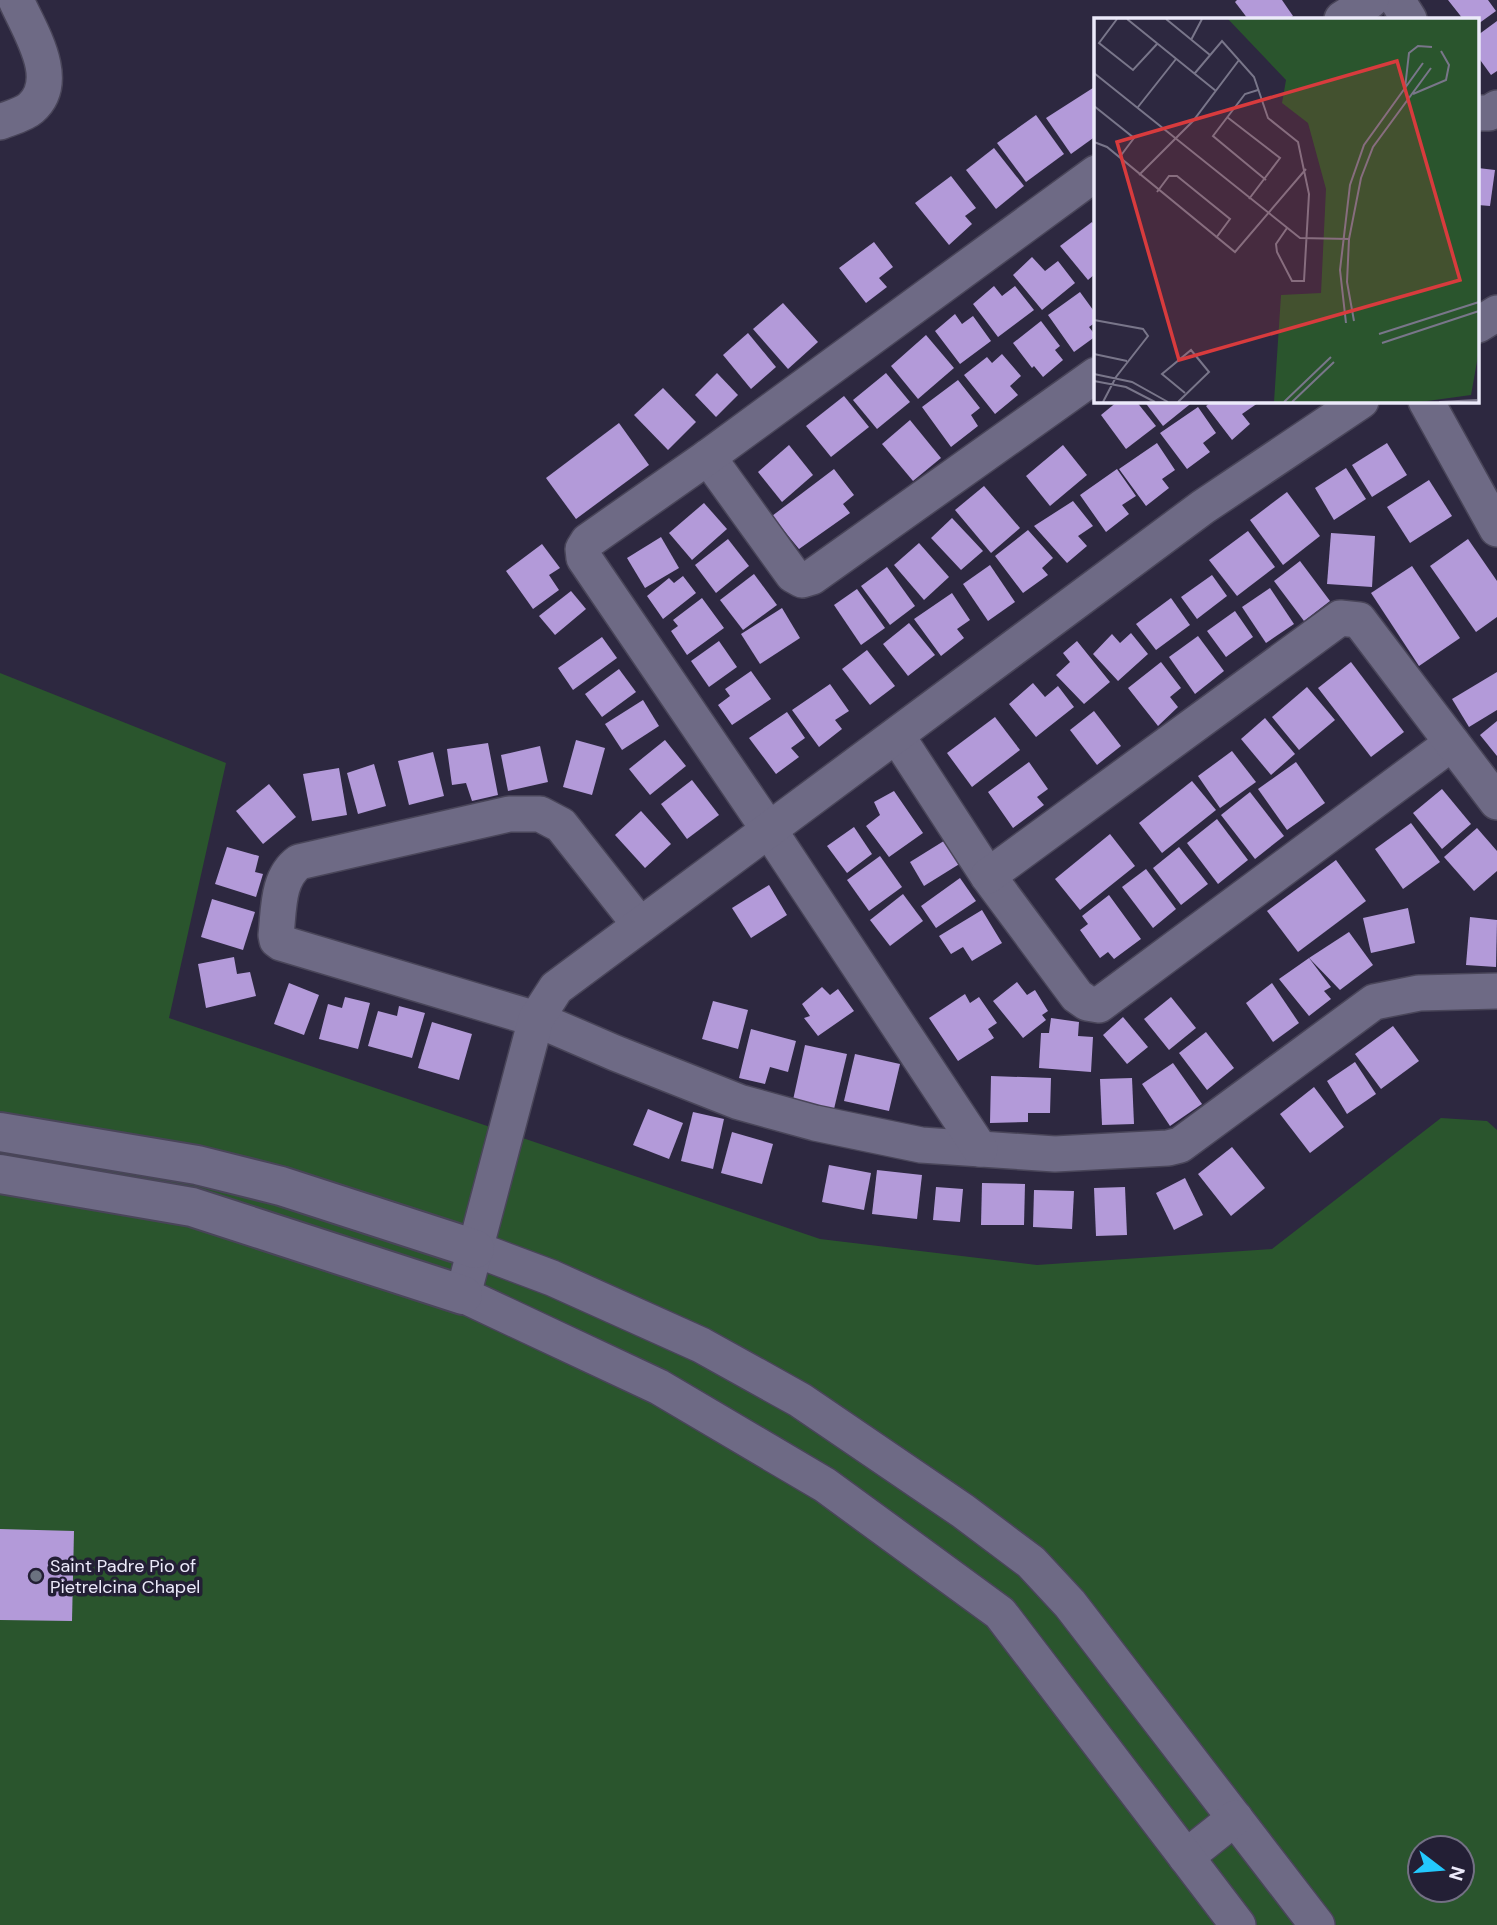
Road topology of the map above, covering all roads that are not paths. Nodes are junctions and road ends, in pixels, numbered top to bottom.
1 (16, 0) edge
2 (1371, 0) edge
3 (1397, 0) edge
4 (1344, 18) edge
5 (1408, 18) edge
6 (1497, 108) edge
7 (1480, 113) edge
8 (0, 122) edge
9 (1094, 174) edge
10 (1497, 313) edge
11 (1480, 324) edge
12 (1094, 376) edge
13 (1361, 402) edge
14 (1427, 402) edge
15 (708, 457) junction
16 (1497, 529) edge
17 (897, 736) junction
18 (1452, 743) junction
19 (1497, 802) edge
20 (769, 830) junction
21 (988, 876) junction
22 (640, 925) junction
23 (1497, 991) edge
24 (536, 1019) junction
25 (0, 1132) edge
26 (980, 1149) junction
27 (0, 1174) edge
28 (475, 1249) junction
29 (463, 1295) junction
30 (1236, 1818) junction
31 (1186, 1857) junction
32 (1318, 1924) edge
33 (1238, 1925) edge

1 - 8 street
2 - 4 street
3 - 5 street
6 - 7 street
9 - 15 street
10 - 11 street
12 - 15 street
13 - 17 street
14 - 16 street
15 - 20 street
17 - 20 street
17 - 21 street
18 - 19 street
18 - 21 street
18 - 21 street
20 - 22 street
20 - 26 street
22 - 24 street
22 - 24 street
23 - 26 street
24 - 26 street
24 - 28 street
25 - 28 street
27 - 29 street
28 - 29 street
28 - 30 street
29 - 31 street
30 - 31 street
30 - 32 street
31 - 33 street

